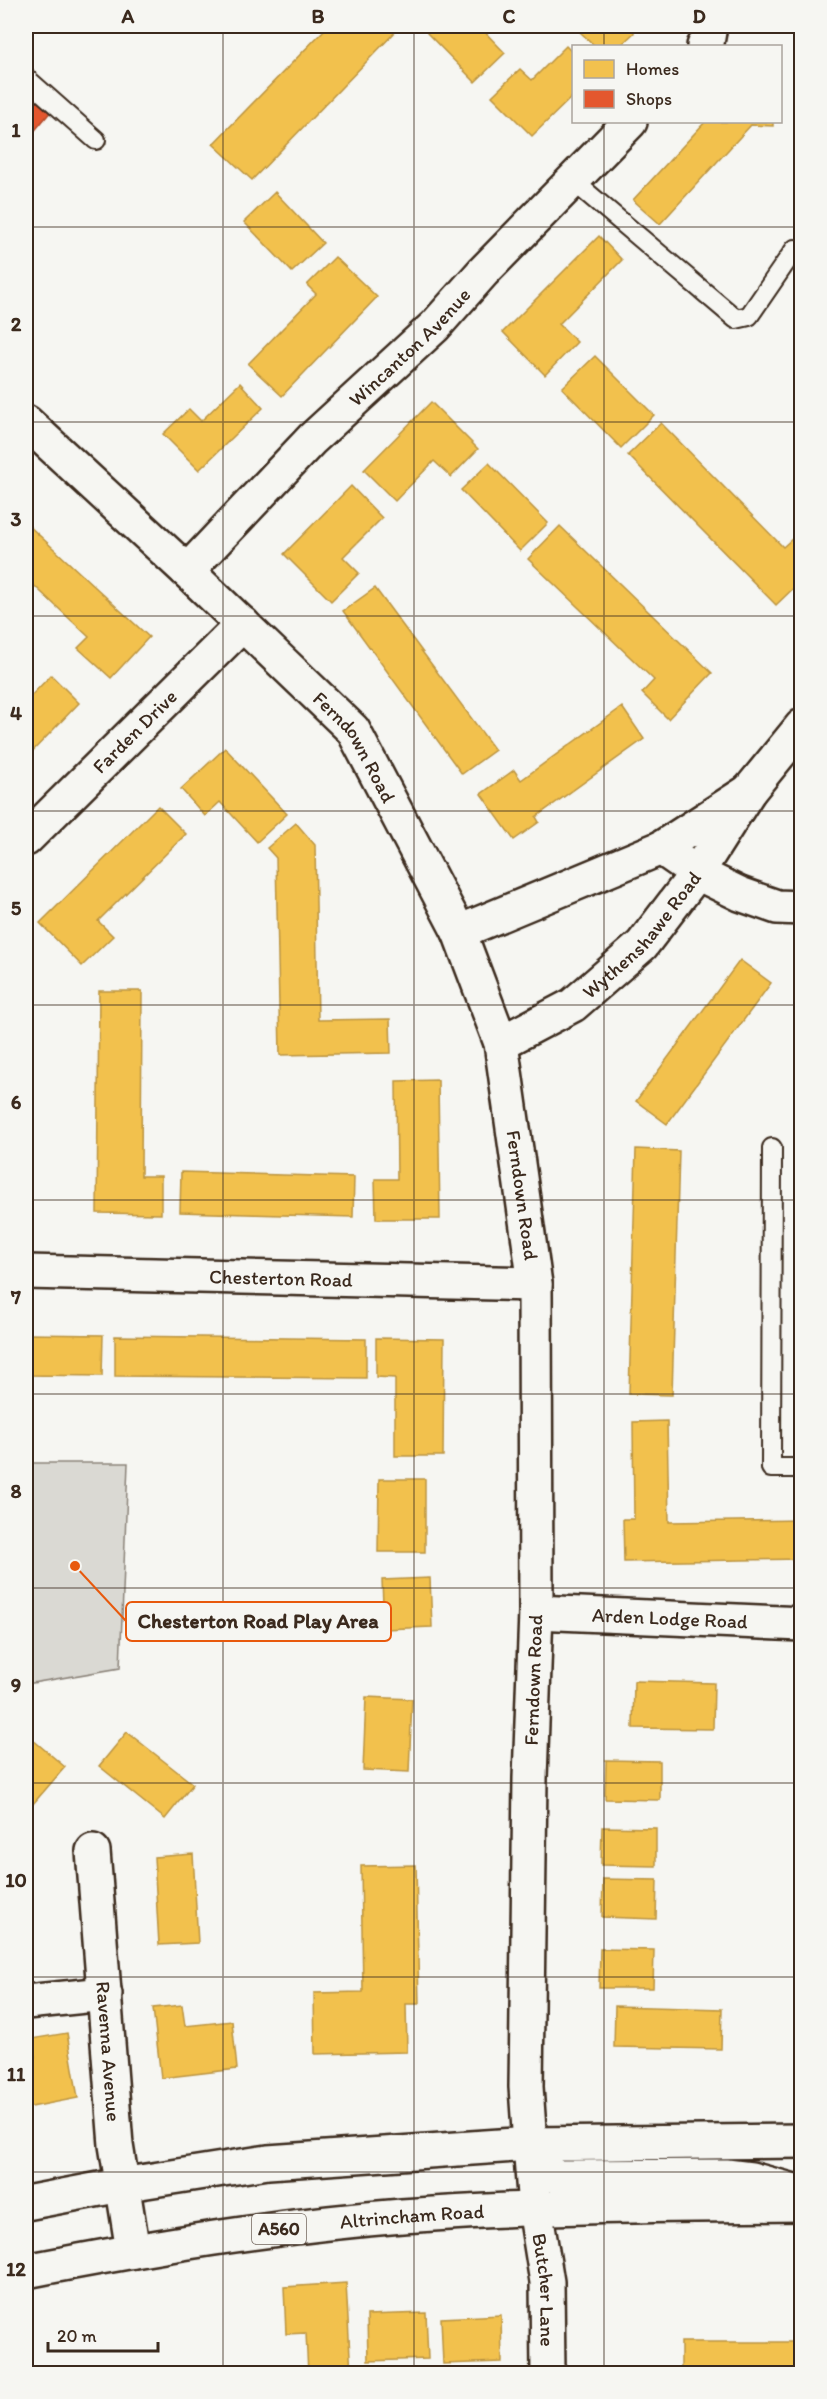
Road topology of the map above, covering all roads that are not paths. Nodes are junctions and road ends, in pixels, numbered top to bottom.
1 (710, 26) edge
2 (705, 45) edge
3 (26, 78) edge
4 (629, 123) edge
5 (96, 140) dead end
6 (572, 180) junction
7 (795, 249) dead end
8 (26, 422) edge
9 (187, 571) junction
10 (243, 624) junction
11 (801, 726) edge
12 (749, 791) junction
13 (26, 839) edge
14 (661, 848) junction
15 (697, 873) junction
16 (801, 908) edge
17 (459, 932) junction
18 (501, 1043) junction
19 (772, 1148) dead end
20 (26, 1272) edge
21 (535, 1284) junction
22 (801, 1468) edge
23 (536, 1612) junction
24 (801, 1624) edge
25 (93, 1851) dead end
26 (105, 1994) junction
27 (26, 2002) edge
28 (801, 2141) edge
29 (530, 2144) junction
30 (121, 2185) junction
31 (801, 2193) edge
32 (26, 2203) edge
33 (801, 2204) edge
34 (535, 2208) junction
35 (133, 2251) junction
36 (26, 2271) edge
37 (548, 2373) edge

1 - 2 main road
3 - 5 lane
4 - 6 main road, Wincanton Avenue
6 - 7 lane
6 - 9 main road, Wincanton Avenue
8 - 9 main road, Ferndown Road
9 - 10 main road, Ferndown Road
10 - 13 main road, Farden Drive
10 - 17 main road, Ferndown Road
11 - 12 main road, Wythenshawe Road
12 - 14 main road, Wythenshawe Road
12 - 15 main road, Wythenshawe Road
14 - 15 main road
14 - 17 main road, Wythenshawe Road
15 - 16 main road
15 - 18 main road, Wythenshawe Road
17 - 18 main road, Ferndown Road
18 - 21 main road, Ferndown Road
19 - 22 lane
20 - 21 main road, Chesterton Road
21 - 23 main road, Ferndown Road
23 - 24 main road, Arden Lodge Road
23 - 29 main road, Ferndown Road
25 - 26 main road, Ravenna Avenue
26 - 27 main road
26 - 30 main road, Ravenna Avenue
28 - 29 main road
29 - 30 main road
29 - 31 main road
29 - 34 main road, Ferndown Road
30 - 32 main road
30 - 35 main road, Ravenna Avenue
33 - 34 main road, Altrincham Road / A560
34 - 35 main road, Altrincham Road / A560
34 - 37 main road, Butcher Lane
35 - 36 main road, Altrincham Road / A560

